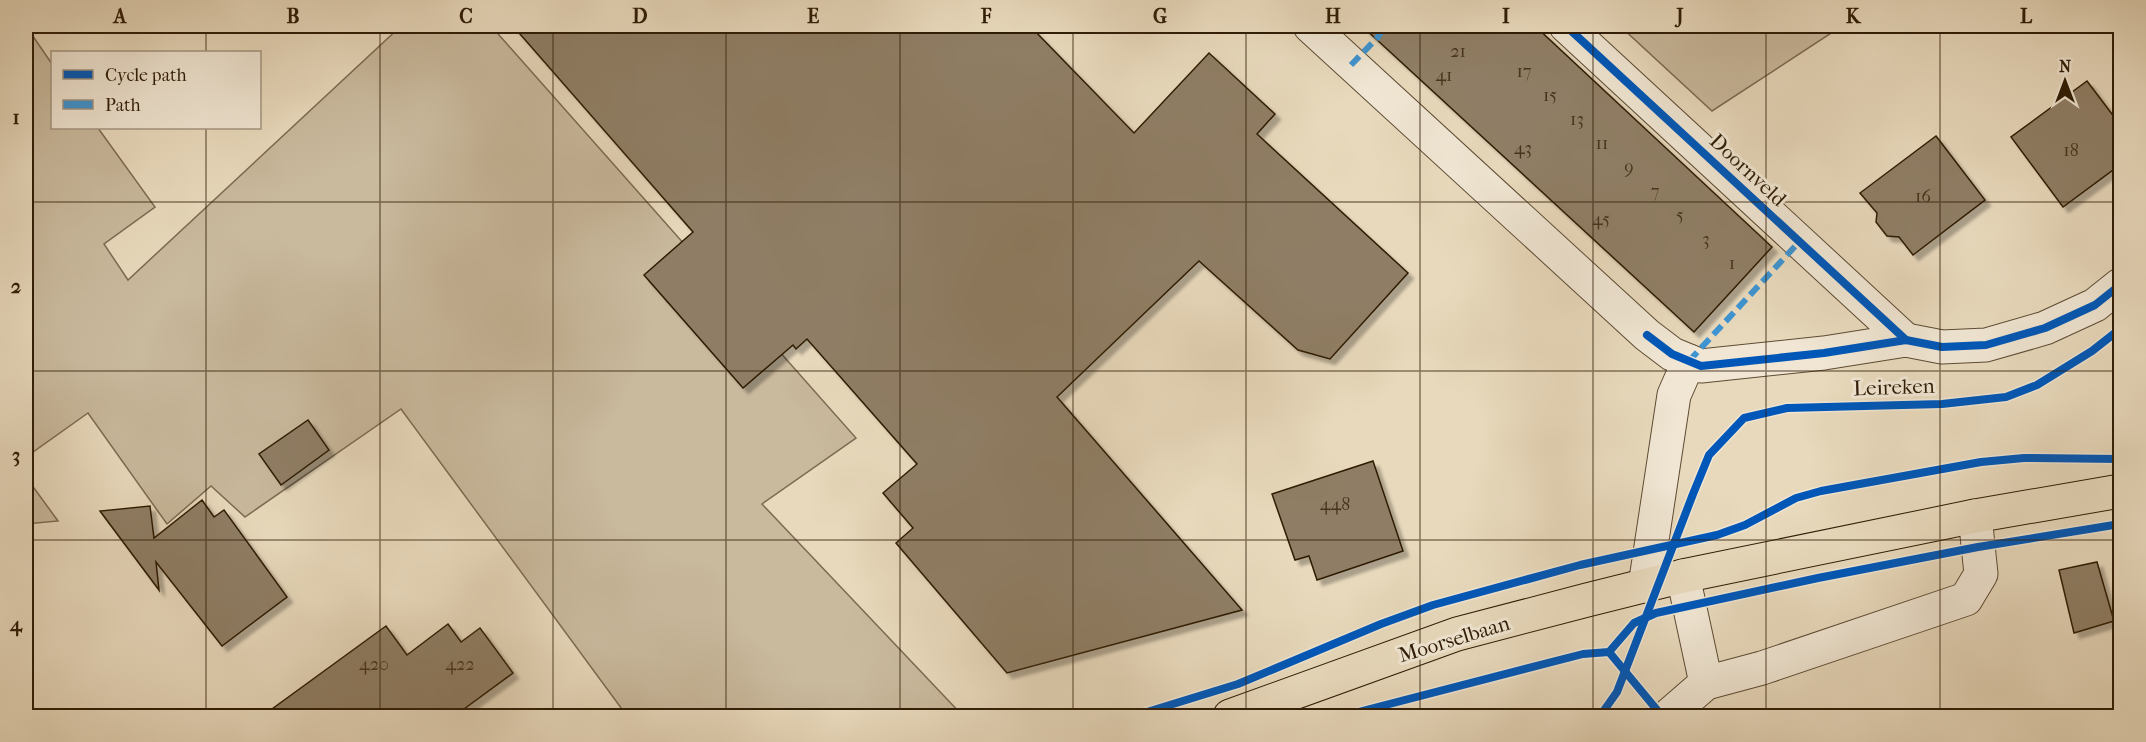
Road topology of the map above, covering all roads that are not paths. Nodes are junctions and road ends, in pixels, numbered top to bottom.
1 (1310, 26) edge
2 (1566, 26) edge
3 (2121, 285) edge
4 (1906, 340) junction
5 (1689, 361) junction
6 (2121, 491) edge
7 (1975, 516) junction
8 (1683, 576) junction
9 (1645, 586) junction
10 (1706, 683) junction
11 (1230, 717) edge
12 (1668, 717) edge

1 - 5 street
2 - 4 street, Doornveld
3 - 4 street
4 - 5 street
5 - 9 street
6 - 7 main road, Moorselbaan
7 - 8 main road, Moorselbaan
7 - 10 street
8 - 9 main road, Moorselbaan
8 - 10 street
9 - 11 main road, Moorselbaan
10 - 12 street

